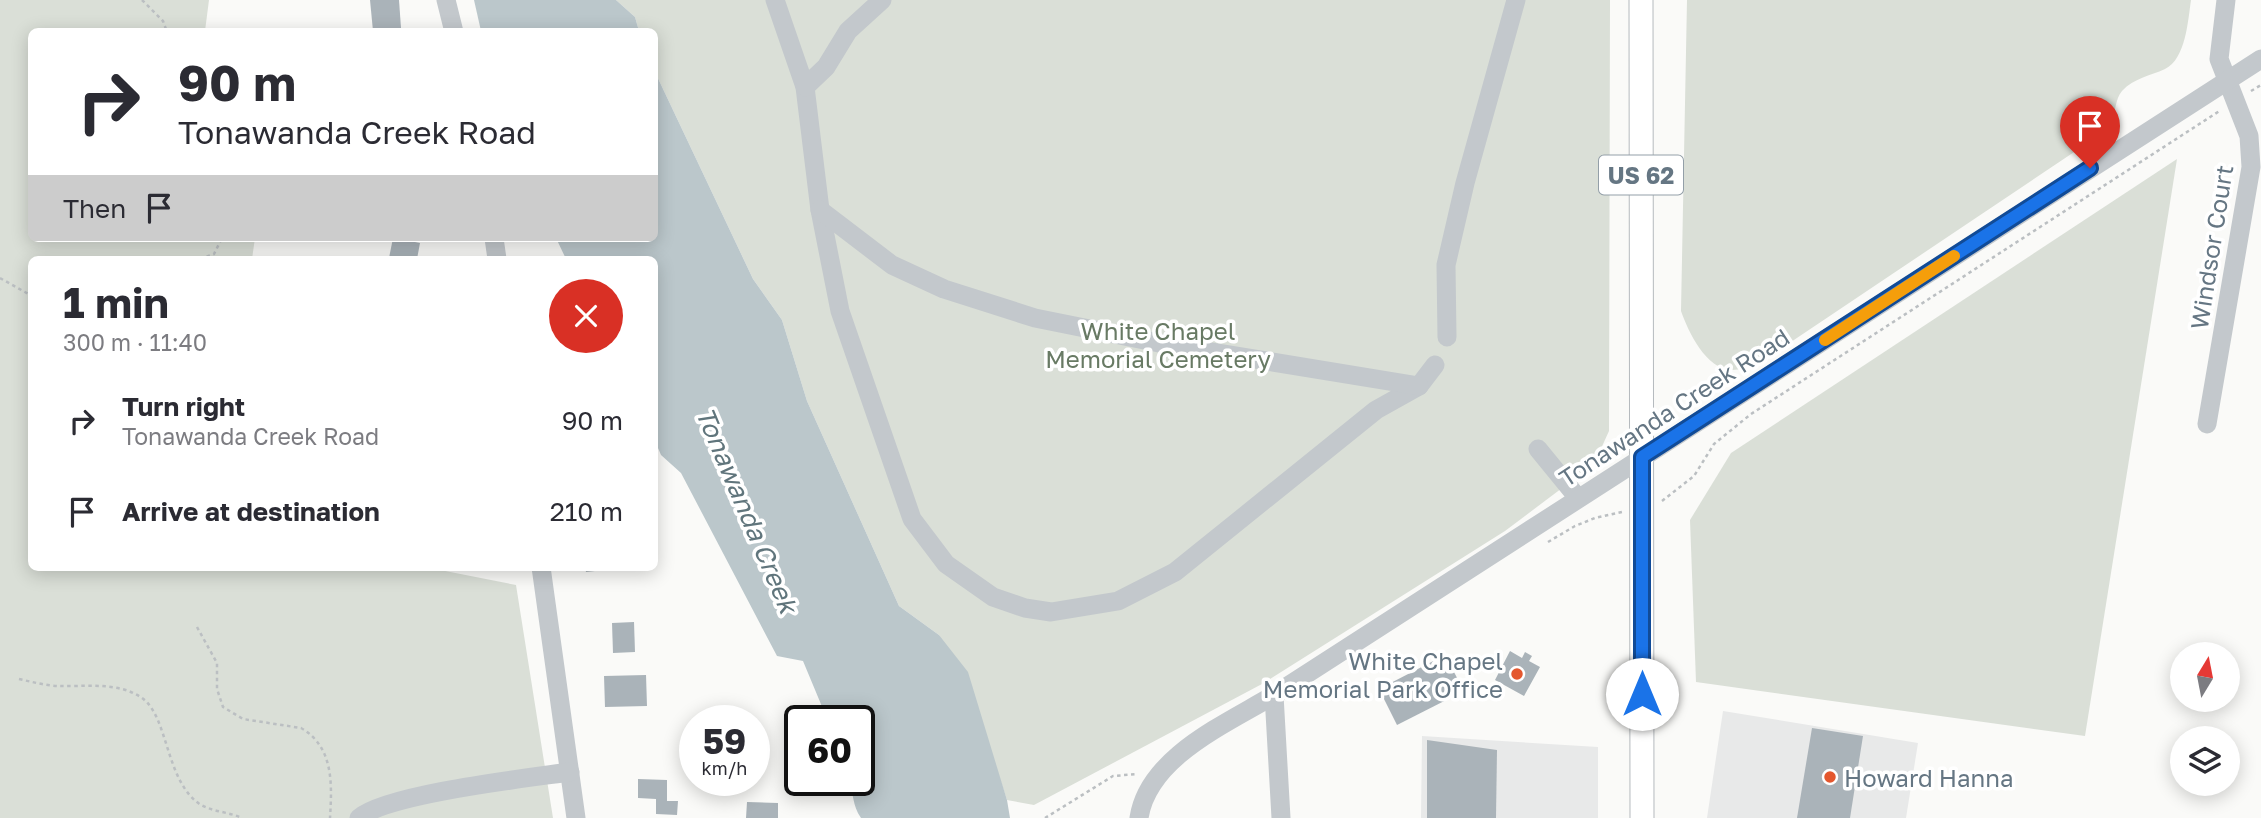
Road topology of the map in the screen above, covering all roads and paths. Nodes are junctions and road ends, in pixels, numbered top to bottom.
1 (142, 0) edge
2 (446, 0) edge
3 (775, 0) edge
4 (882, 0) edge
5 (1516, 0) edge
6 (1641, 0) edge
7 (2226, 0) edge
8 (166, 28) edge
9 (453, 28) edge
10 (2261, 59) edge
11 (2226, 81) junction
12 (2261, 85) edge
13 (805, 87) junction
14 (2244, 95) dead end
15 (2225, 107) dead end
16 (820, 210) junction
17 (220, 242) edge
18 (208, 256) edge
19 (0, 278) edge
20 (28, 294) edge
21 (1447, 338) dead end
22 (1435, 365) dead end
23 (1419, 386) junction
24 (2207, 424) dead end
25 (1538, 449) dead end
26 (1642, 457) junction
27 (1578, 498) junction
28 (1666, 500) dead end
29 (542, 571) edge
30 (197, 626) dead end
31 (19, 679) dead end
32 (1274, 695) junction
33 (570, 772) junction
34 (1139, 774) dead end
35 (242, 818) edge
36 (330, 818) edge
37 (359, 818) edge
38 (576, 818) edge
39 (1045, 818) edge
40 (1139, 818) edge
41 (1281, 818) edge
42 (1642, 818) edge

1 - 8 path
2 - 9 street
3 - 13 street
4 - 13 street
5 - 21 street
6 - 26 main road, US 62
7 - 11 street, Windsor Court
10 - 11 street, Tonawanda Creek Road
11 - 24 street, Windsor Court
11 - 26 street, Tonawanda Creek Road
12 - 14 path
13 - 16 street
15 - 28 path
16 - 23 street
16 - 23 street
17 - 18 path
19 - 20 path
22 - 23 street
25 - 27 street
26 - 27 street, Tonawanda Creek Road
26 - 42 main road, US 62
27 - 32 street, Tonawanda Creek Road
29 - 33 street
30 - 36 path
31 - 35 path
32 - 40 street, Tonawanda Creek Road
32 - 41 street
33 - 37 street
33 - 38 street
34 - 39 path

